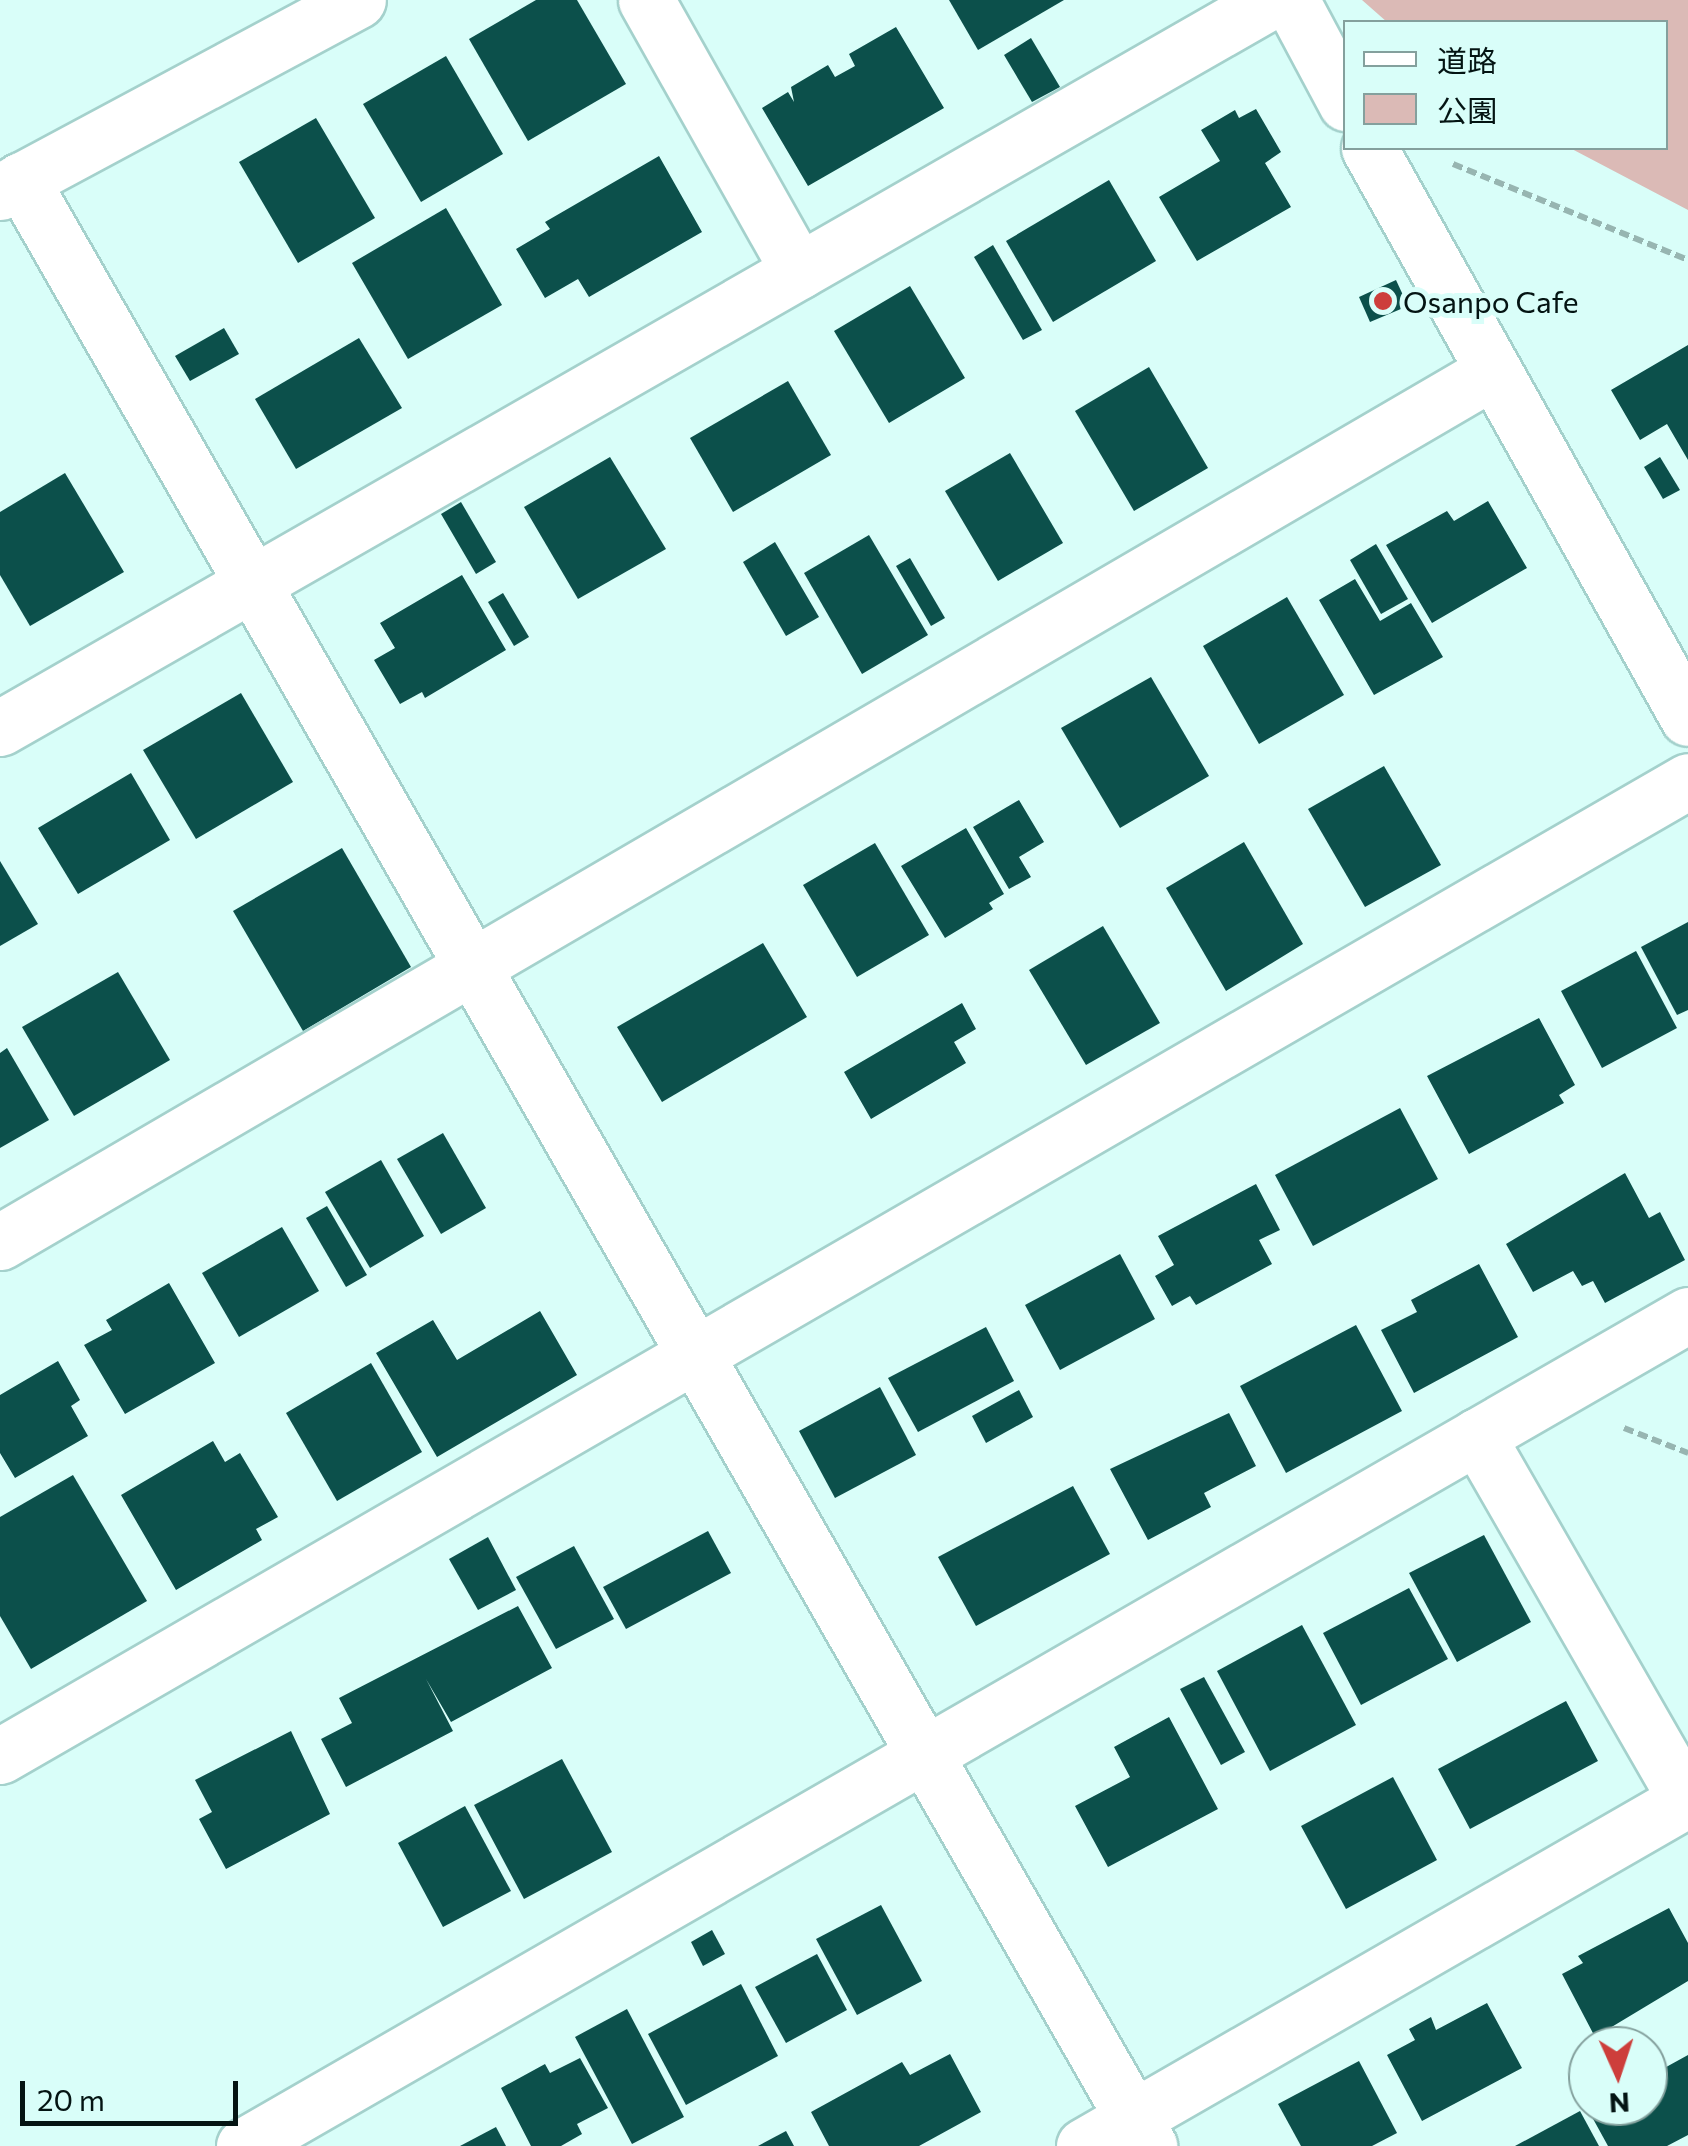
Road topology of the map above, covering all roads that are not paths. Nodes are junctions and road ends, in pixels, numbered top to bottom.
1 (358, 0) edge
2 (646, 0) edge
3 (1272, 0) edge
4 (1290, 0) edge
5 (1343, 97) edge
6 (1371, 150) edge
7 (11, 186) edge
8 (799, 271) junction
9 (1490, 374) junction
10 (254, 583) junction
11 (1688, 718) edge
12 (0, 728) edge
13 (1688, 780) edge
14 (472, 966) junction
15 (0, 1242) edge
16 (1688, 1315) edge
17 (695, 1354) junction
18 (1477, 1436) junction
19 (924, 1754) junction
20 (0, 1756) edge
21 (1687, 1801) edge
22 (1141, 2132) edge
23 (244, 2146) edge
24 (1084, 2146) edge

1 - 7 street
2 - 8 street
3 - 8 street
4 - 5 street
6 - 9 street
7 - 10 street
8 - 10 street
9 - 11 street
9 - 14 street
10 - 12 street
10 - 14 street
13 - 17 street
14 - 15 street
14 - 17 street
16 - 18 street
17 - 19 street
17 - 20 street
18 - 19 street
18 - 21 street
19 - 22 street
19 - 23 street
21 - 22 street
22 - 24 street

